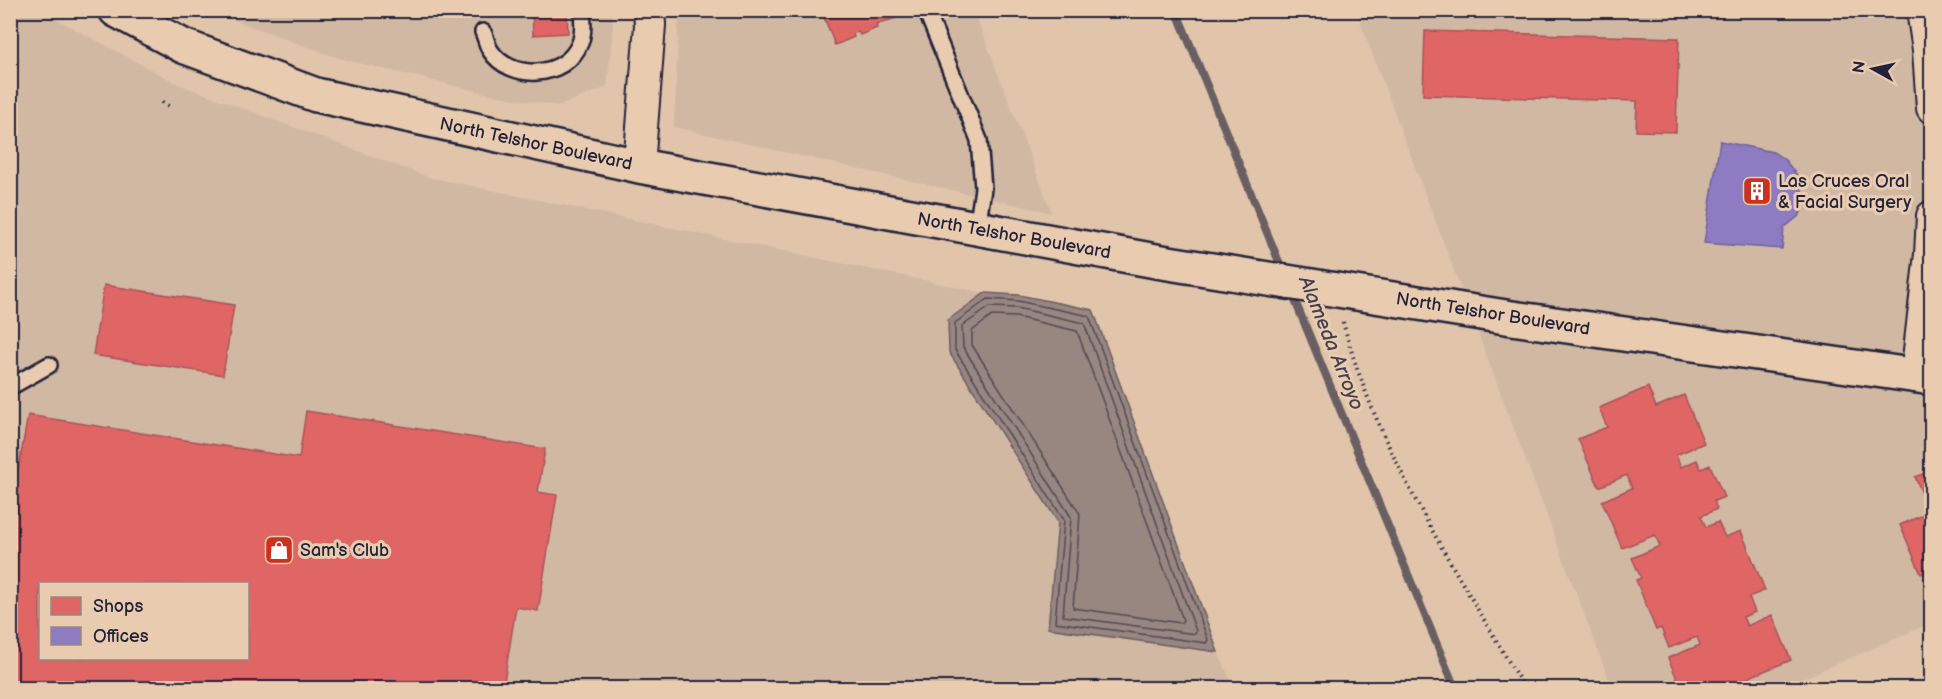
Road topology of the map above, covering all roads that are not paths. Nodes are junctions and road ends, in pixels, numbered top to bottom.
1 (116, 10) edge
2 (582, 10) edge
3 (649, 10) edge
4 (926, 10) edge
5 (1922, 10) edge
6 (483, 32) dead end
7 (1932, 108) edge
8 (639, 166) junction
9 (1932, 216) edge
10 (977, 230) junction
11 (49, 365) dead end
12 (1924, 377) edge
13 (10, 387) edge

1 - 8 main road, North Telshor Boulevard
2 - 6 lane
3 - 8 street
4 - 10 lane
5 - 7 street
8 - 10 main road, North Telshor Boulevard
9 - 12 street
10 - 12 main road, North Telshor Boulevard
11 - 13 lane

